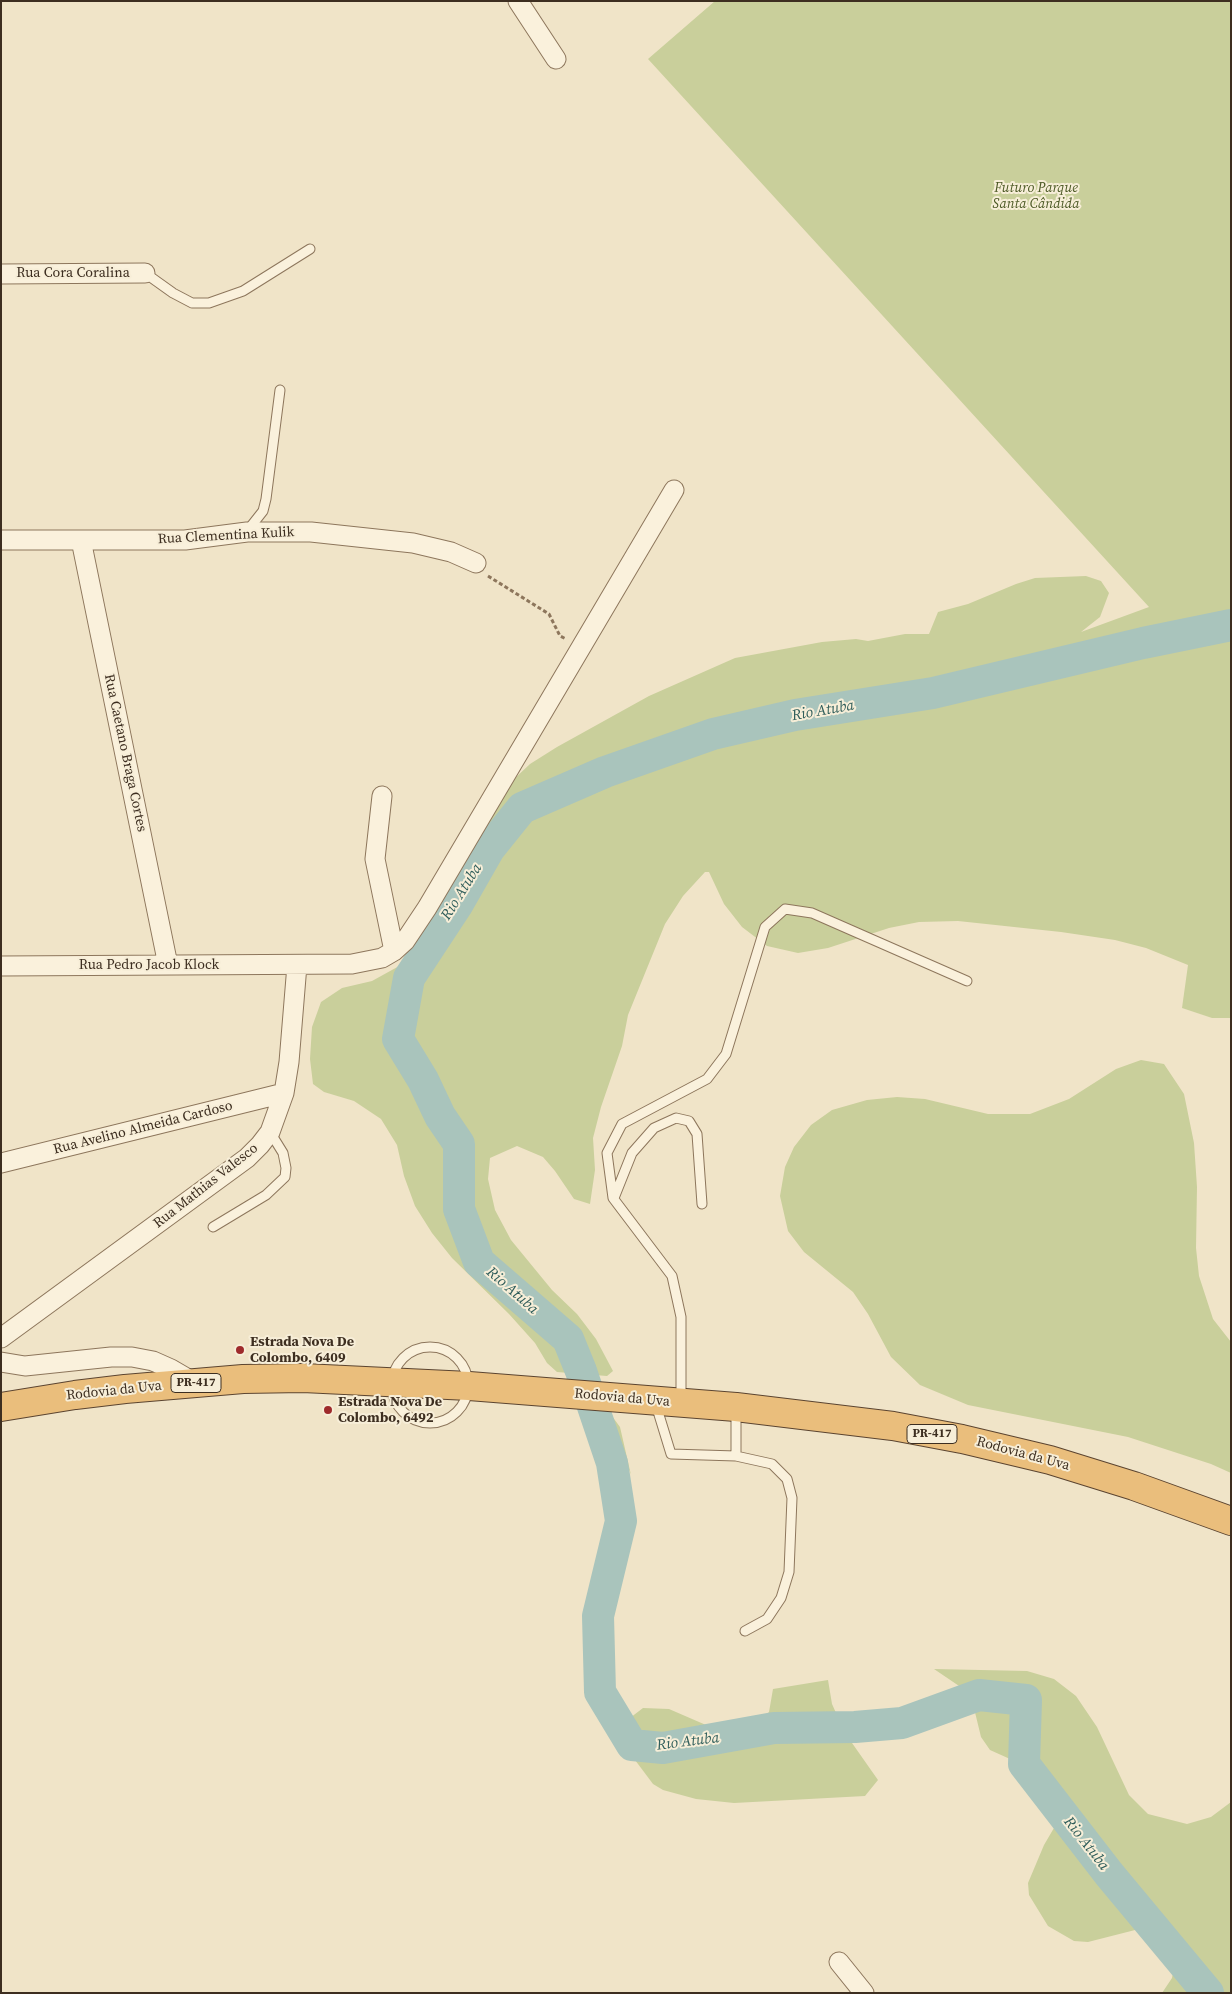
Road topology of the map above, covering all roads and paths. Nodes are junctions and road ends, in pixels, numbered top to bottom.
1 (518, 1) edge
2 (556, 59) dead end
3 (310, 249) dead end
4 (145, 273) joint
5 (1, 274) edge
6 (280, 390) dead end
7 (674, 490) dead end
8 (247, 532) junction
9 (1, 540) edge
10 (81, 540) junction
11 (476, 563) joint
12 (582, 648) junction
13 (382, 796) dead end
14 (394, 951) junction
15 (168, 965) junction
16 (297, 965) junction
17 (1, 966) edge
18 (966, 981) dead end
19 (284, 1093) junction
20 (270, 1132) junction
21 (1, 1163) edge
22 (613, 1198) junction
23 (702, 1204) dead end
24 (212, 1227) dead end
25 (1, 1338) edge
26 (1, 1362) edge
27 (392, 1382) junction
28 (195, 1383) junction
29 (469, 1386) junction
30 (654, 1401) junction
31 (682, 1403) junction
32 (1, 1407) edge
33 (736, 1407) junction
34 (736, 1456) junction
35 (1231, 1521) edge
36 (745, 1631) dead end
37 (839, 1962) dead end
38 (864, 1993) edge

1 - 2 street
3 - 4 lane
4 - 5 street, Rua Cora Coralina
6 - 8 lane
7 - 12 street
8 - 10 street, Rua Clementina Kulik
8 - 11 street, Rua Clementina Kulik
9 - 10 street, Rua Clementina Kulik
10 - 15 street, Rua Caetano Braga Cortes
11 - 12 path
12 - 14 street
13 - 14 street
14 - 16 street, Rua Pedro Jacob Klock
15 - 16 street, Rua Pedro Jacob Klock
15 - 17 street, Rua Pedro Jacob Klock
16 - 19 street, Rua Mathias Valesco
18 - 22 lane
19 - 20 street, Rua Mathias Valesco
19 - 21 street, Rua Avelino Almeida Cardoso
20 - 24 lane
20 - 25 street, Rua Mathias Valesco
22 - 23 lane
22 - 31 lane
26 - 28 street
27 - 28 highway, Rodovia da Uva / PR-417
27 - 29 highway, Rodovia da Uva / PR-417
27 - 29 lane
27 - 29 lane
28 - 32 highway, Rodovia da Uva / PR-417
29 - 30 highway, Rodovia da Uva / PR-417
30 - 31 highway, Rodovia da Uva / PR-417
30 - 34 lane
31 - 33 highway, Rodovia da Uva / PR-417
33 - 34 lane
33 - 35 highway, Rodovia da Uva / PR-417
34 - 36 lane
37 - 38 street

